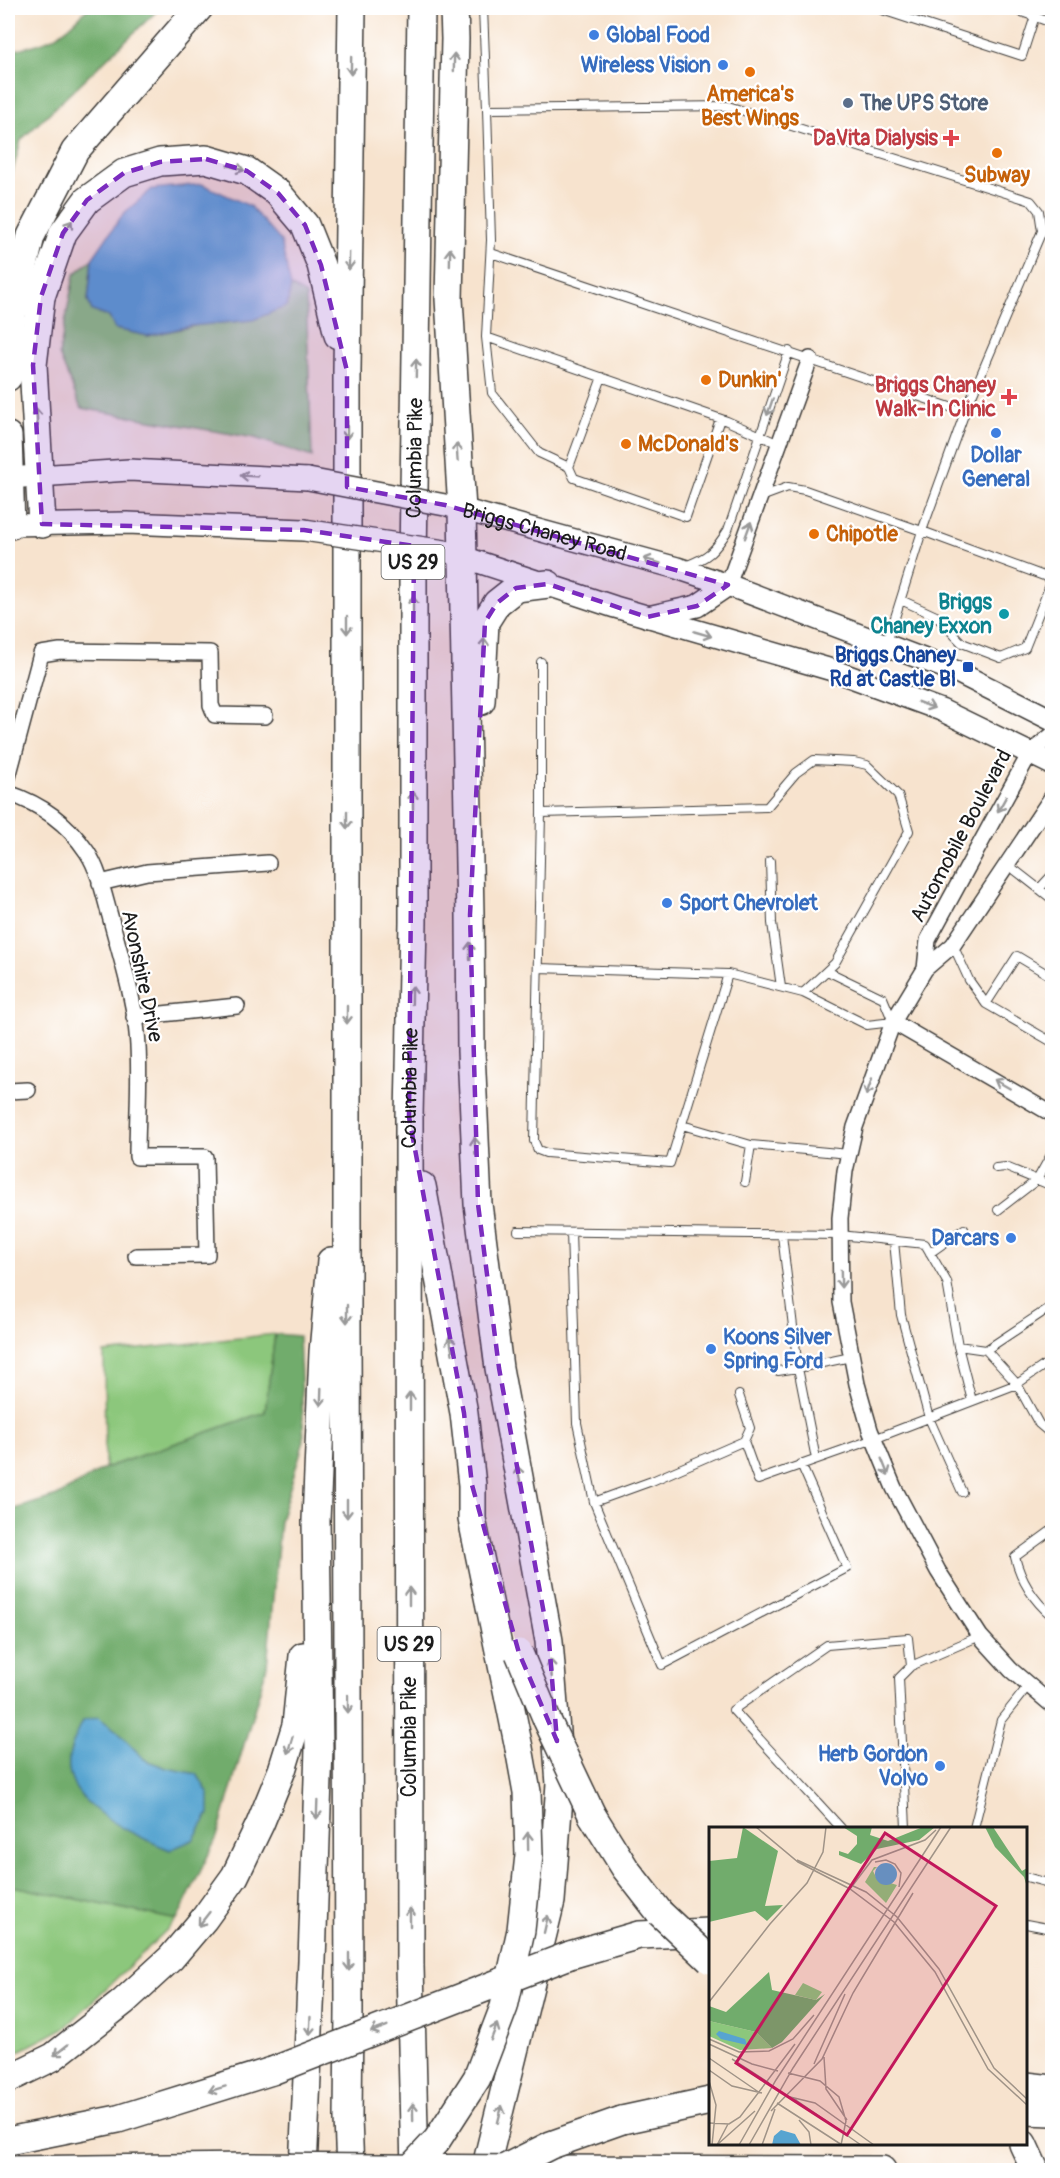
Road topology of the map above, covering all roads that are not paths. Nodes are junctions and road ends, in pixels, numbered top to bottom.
1 (199, 8) edge
2 (352, 8) edge
3 (421, 8) edge
4 (454, 8) edge
5 (483, 8) edge
6 (876, 8) edge
7 (1011, 8) edge
8 (1035, 16) junction
9 (1053, 23) edge
10 (487, 109) junction
11 (491, 253) junction
12 (486, 337) junction
13 (789, 351) junction
14 (810, 359) junction
15 (347, 372) junction
16 (8, 376) edge
17 (602, 377) junction
18 (965, 412) junction
19 (720, 419) junction
20 (8, 436) edge
21 (760, 436) junction
22 (779, 444) junction
23 (569, 467) junction
24 (40, 476) junction
25 (9, 478) edge
26 (759, 498) junction
27 (453, 507) junction
28 (42, 524) junction
29 (9, 525) edge
30 (922, 531) junction
31 (453, 553) junction
32 (677, 568) junction
33 (1053, 579) edge
34 (548, 584) junction
35 (728, 585) junction
36 (901, 600) junction
37 (647, 617) junction
38 (887, 644) junction
39 (541, 662) dead end
40 (265, 716) dead end
41 (1053, 720) edge
42 (1053, 735) edge
43 (1030, 753) junction
44 (1053, 764) edge
45 (8, 777) edge
46 (8, 793) edge
47 (1053, 796) edge
48 (767, 807) junction
49 (542, 813) junction
50 (768, 818) dead end
51 (770, 861) dead end
52 (268, 863) dead end
53 (1007, 864) junction
54 (1053, 875) edge
55 (100, 883) junction
56 (1039, 889) junction
57 (1053, 899) edge
58 (470, 915) junction
59 (953, 945) junction
60 (538, 968) junction
61 (925, 969) junction
62 (827, 971) junction
63 (728, 974) junction
64 (1053, 977) edge
65 (780, 987) junction
66 (803, 993) junction
67 (986, 1004) junction
68 (237, 1006) dead end
69 (134, 1017) junction
70 (893, 1022) junction
71 (1053, 1042) edge
72 (347, 1088) junction
73 (28, 1090) dead end
74 (8, 1091) edge
75 (1053, 1114) edge
76 (409, 1117) junction
77 (682, 1125) junction
78 (751, 1145) junction
79 (1053, 1153) edge
80 (849, 1154) junction
81 (996, 1168) dead end
82 (1037, 1180) junction
83 (745, 1182) dead end
84 (1053, 1186) edge
85 (998, 1210) dead end
86 (964, 1229) dead end
87 (518, 1231) dead end
88 (571, 1232) junction
89 (782, 1235) junction
90 (840, 1235) junction
91 (894, 1241) junction
92 (930, 1253) junction
93 (136, 1256) dead end
94 (1053, 1306) edge
95 (957, 1346) junction
96 (986, 1350) junction
97 (851, 1357) junction
98 (1053, 1360) edge
99 (798, 1368) junction
100 (778, 1371) dead end
101 (1017, 1384) junction
102 (739, 1395) dead end
103 (972, 1401) junction
104 (929, 1418) junction
105 (1053, 1436) edge
106 (874, 1439) junction
107 (744, 1441) junction
108 (816, 1459) junction
109 (801, 1464) junction
110 (472, 1485) junction
111 (962, 1492) dead end
112 (594, 1502) junction
113 (316, 1520) junction
114 (1053, 1530) edge
115 (1053, 1616) edge
116 (980, 1635) junction
117 (911, 1666) junction
118 (1028, 1686) junction
119 (1053, 1705) edge
120 (840, 1827) edge
121 (906, 1827) edge
122 (974, 1827) edge
123 (1027, 1877) edge
124 (1053, 1884) edge
125 (1027, 1924) edge
126 (1053, 1929) edge
127 (709, 1932) edge
128 (709, 1958) edge
129 (350, 2009) junction
130 (8, 2079) edge
131 (709, 2101) edge
132 (8, 2141) edge
133 (1023, 2145) edge
134 (8, 2170) edge
135 (303, 2170) edge
136 (336, 2170) edge
137 (350, 2170) edge
138 (409, 2170) edge
139 (415, 2170) edge
140 (485, 2170) edge
141 (500, 2170) edge
142 (882, 2170) edge
143 (1035, 2170) edge

1 - 16 highway
2 -> 15 highway, US 29
76 -> 3 highway, Columbia Pike / US 29
27 -> 4 highway
5 - 10 lane
6 - 8 lane
7 - 8 lane
8 - 9 lane
10 - 11 lane
10 - 18 lane
11 - 12 lane
11 - 13 lane
12 - 17 lane
12 - 23 lane
13 - 14 lane
13 -> 21 lane
14 - 18 lane
14 - 22 street
24 -> 15 highway
15 -> 72 highway, US 29
17 - 19 lane
17 - 23 lane
18 - 30 lane
19 - 21 lane
19 - 23 lane
20 - 25 highway
21 - 22 lane
21 - 32 lane
22 - 26 street
24 - 25 main road, Briggs Chaney Road
27 -> 24 main road, Briggs Chaney Road, bridge
24 - 28 highway
25 - 29 highway
26 - 30 lane
35 -> 26 street
27 - 31 highway
32 -> 27 main road, Briggs Chaney Road
28 - 29 main road, Briggs Chaney Road
28 - 31 main road, Briggs Chaney Road, bridge
30 - 33 lane
30 - 36 lane
31 - 34 main road, Briggs Chaney Road
31 - 58 highway
32 - 35 main road, Briggs Chaney Road
33 - 36 lane
34 - 37 main road, Briggs Chaney Road
58 -> 34 highway
35 - 37 main road
35 - 38 main road, Briggs Chaney Road
36 - 38 lane
37 -> 43 main road, Briggs Chaney Road
38 - 41 main road, Briggs Chaney Road
39 - 49 lane
40 - 45 street
42 - 43 street, Automobile Boulevard
43 - 44 main road, Briggs Chaney Road
43 -> 61 street, Automobile Boulevard
46 - 55 street, Avonshire Drive
47 - 53 street, Automobile Boulevard
48 - 49 lane
48 - 50 lane
48 - 62 lane
49 - 60 lane
51 - 65 lane
52 - 55 street
53 - 56 lane
53 - 59 street, Automobile Boulevard
54 - 56 lane
55 - 69 street, Avonshire Drive
56 - 57 lane
140 -> 58 highway
59 - 61 street, Automobile Boulevard
59 - 67 lane
60 - 63 lane
60 - 77 lane
61 - 70 street, Automobile Boulevard
62 - 66 lane
62 - 70 lane
63 - 65 lane
63 - 77 lane
64 - 67 lane
65 - 66 lane
66 - 70 lane
67 - 71 lane
68 - 69 street
69 - 93 street, Avonshire Drive
75 -> 70 street
70 -> 80 street, Automobile Boulevard
72 -> 113 highway
72 -> 129 highway, US 29
73 - 74 street
110 -> 76 highway
139 -> 76 highway, Columbia Pike / US 29
77 - 78 lane
78 - 80 lane
78 - 83 lane
79 - 82 lane
80 - 90 street, Automobile Boulevard
81 - 82 lane
82 - 84 lane
82 - 85 lane
86 - 92 lane
87 - 88 lane
88 - 89 lane
88 - 112 lane
89 - 90 lane
89 - 99 lane
90 - 91 lane
90 -> 97 street, Automobile Boulevard
91 - 92 lane
91 - 104 lane
92 - 95 lane
94 - 96 lane
95 - 96 lane
95 - 103 lane
96 - 101 lane
97 - 99 lane
97 - 106 street, Automobile Boulevard
98 - 101 lane
99 - 100 lane
99 - 108 lane
101 - 103 lane
101 - 105 lane
102 - 107 lane
103 - 104 lane
104 - 106 lane
104 - 111 lane
106 - 108 lane
106 -> 116 street, Automobile Boulevard
107 - 109 lane
107 - 112 lane
108 - 109 lane
109 - 112 lane
110 - 128 highway, bridge
138 -> 110 highway, bridge
113 -> 130 highway
113 -> 135 highway
114 - 115 lane
116 - 117 lane
116 - 118 street, Automobile Boulevard
117 - 120 lane
117 - 121 lane
118 - 119 street, Automobile Boulevard
118 - 122 lane
123 - 124 lane
125 - 126 lane
127 -> 132 highway, bridge
129 - 136 highway
129 - 137 highway, US 29
131 - 141 highway, bridge
133 - 143 highway
134 - 142 highway, bridge

